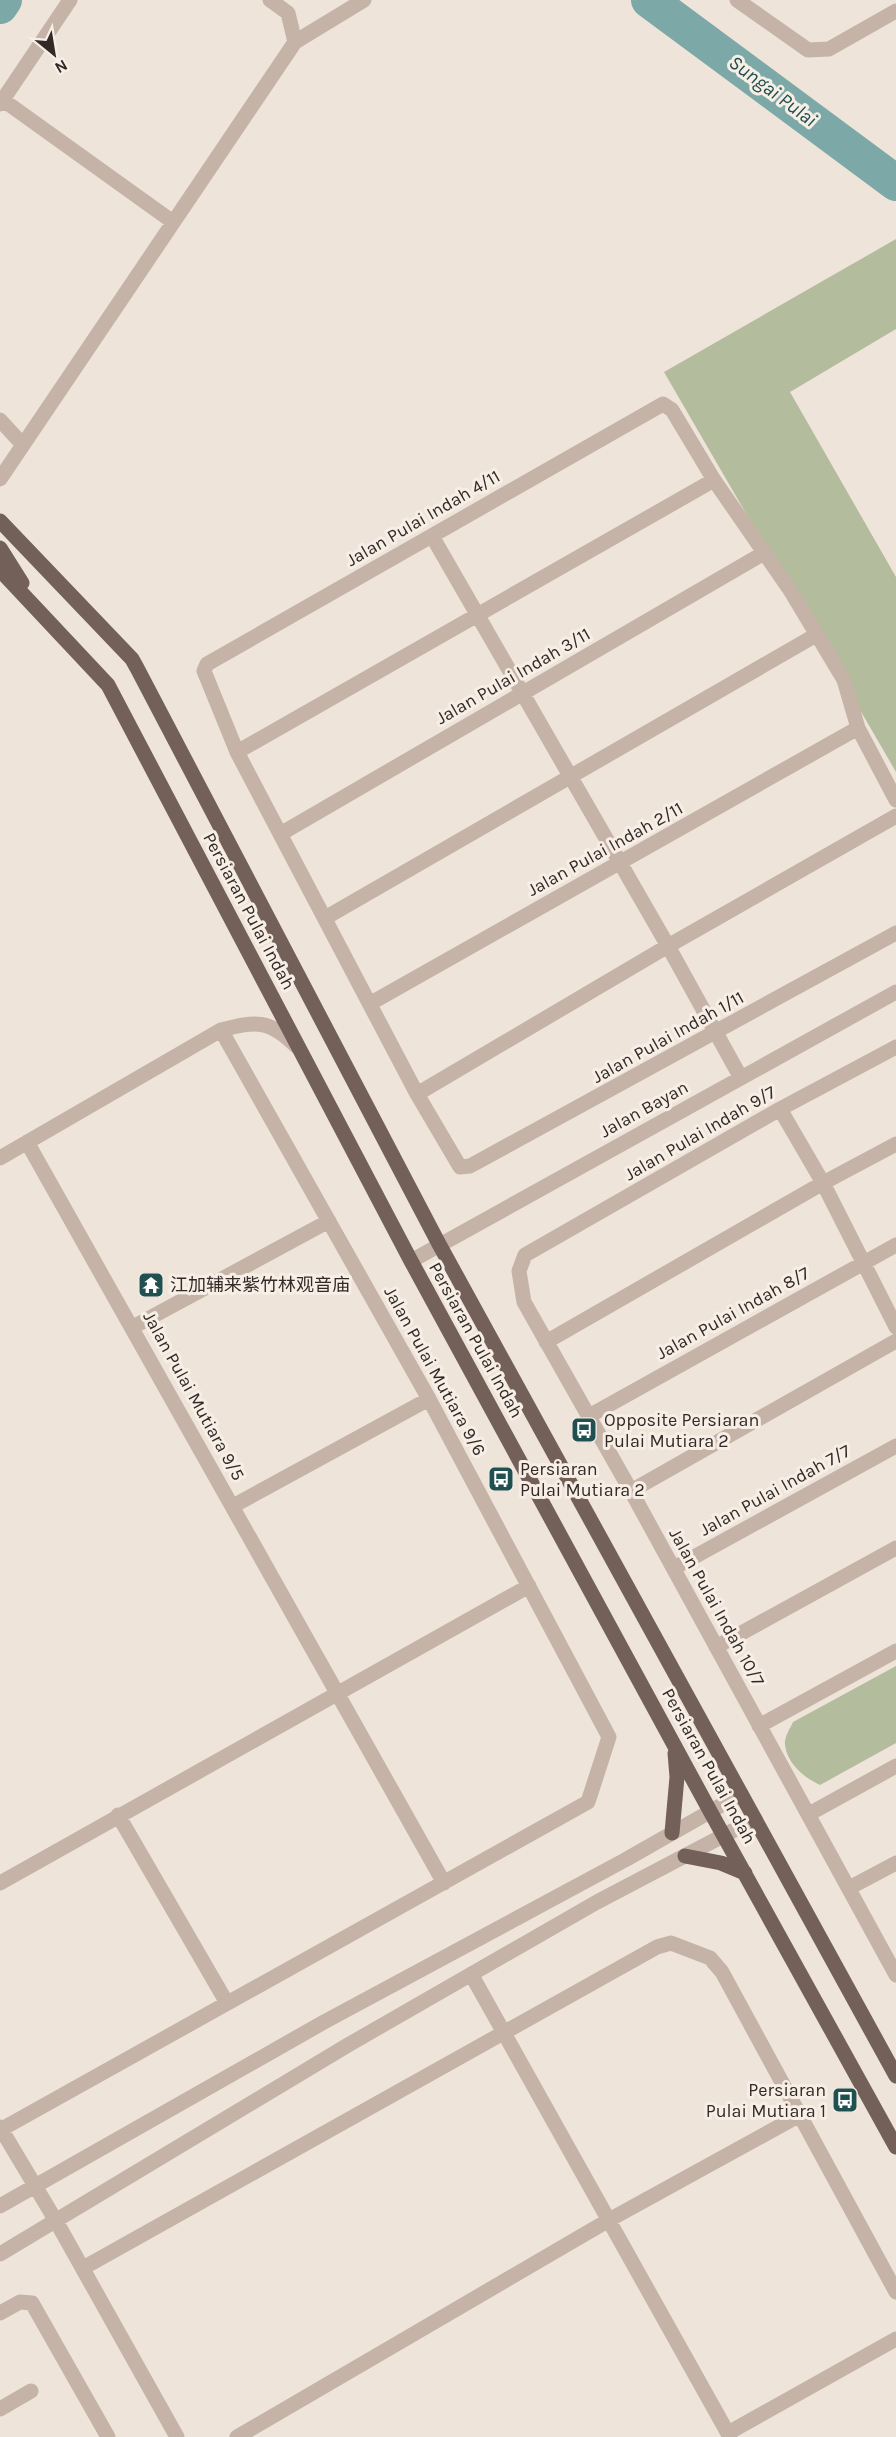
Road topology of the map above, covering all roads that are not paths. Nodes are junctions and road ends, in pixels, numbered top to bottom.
1 (70, 0) edge
2 (270, 0) edge
3 (364, 0) edge
4 (737, 0) edge
5 (896, 11) edge
6 (295, 42) junction
7 (1, 102) edge
8 (173, 222) junction
9 (0, 420) edge
10 (23, 445) junction
11 (0, 479) edge
12 (714, 480) junction
13 (0, 521) edge
14 (432, 536) junction
15 (0, 548) edge
16 (764, 553) junction
17 (0, 570) edge
18 (40, 611) junction
19 (477, 615) junction
20 (816, 635) junction
21 (522, 694) junction
22 (858, 728) junction
23 (237, 752) junction
24 (570, 777) junction
25 (896, 800) edge
26 (896, 816) edge
27 (282, 833) junction
28 (619, 863) junction
29 (324, 918) junction
30 (896, 933) edge
31 (668, 946) junction
32 (896, 992) edge
33 (371, 1003) junction
34 (221, 1030) junction
35 (717, 1032) junction
36 (896, 1047) edge
37 (302, 1053) junction
38 (741, 1078) junction
39 (417, 1094) junction
40 (780, 1109) junction
41 (27, 1142) junction
42 (896, 1144) edge
43 (0, 1158) edge
44 (823, 1183) junction
45 (329, 1221) junction
46 (439, 1244) junction
47 (896, 1245) edge
48 (525, 1256) joint
49 (411, 1261) junction
50 (863, 1263) junction
51 (133, 1327) junction
52 (896, 1327) edge
53 (896, 1341) edge
54 (546, 1342) junction
55 (429, 1399) junction
56 (589, 1416) junction
57 (896, 1446) edge
58 (631, 1491) junction
59 (233, 1506) junction
60 (896, 1548) edge
61 (674, 1568) junction
62 (528, 1586) junction
63 (716, 1647) junction
64 (896, 1651) edge
65 (338, 1695) junction
66 (759, 1726) junction
67 (674, 1745) junction
68 (896, 1766) edge
69 (741, 1794) junction
70 (710, 1811) junction
71 (809, 1814) junction
72 (118, 1815) junction
73 (754, 1819) junction
74 (672, 1833) junction
75 (724, 1835) junction
76 (684, 1856) junction
77 (896, 1863) edge
78 (745, 1873) junction
79 (0, 1883) edge
80 (444, 1883) junction
81 (849, 1888) junction
82 (895, 1970) edge
83 (471, 1974) junction
84 (227, 2003) junction
85 (504, 2033) junction
86 (896, 2076) edge
87 (801, 2115) junction
88 (0, 2128) edge
89 (896, 2147) edge
90 (35, 2185) junction
91 (0, 2206) edge
92 (609, 2220) junction
93 (56, 2221) junction
94 (0, 2254) edge
95 (83, 2268) junction
96 (896, 2292) edge
97 (0, 2313) edge
98 (896, 2339) edge
99 (31, 2391) dead end
100 (0, 2409) edge
101 (729, 2435) edge
102 (108, 2437) edge
103 (177, 2437) edge
104 (237, 2437) edge

1 - 7 street
2 - 6 street
3 - 6 street
4 - 5 street
6 - 8 street
7 - 8 street
8 - 10 street
9 - 10 street
10 - 11 street
12 - 14 street, Jalan Pulai Indah 4/11
12 - 16 street
12 - 19 street
13 - 46 main road, Persiaran Pulai Indah
14 - 19 street
14 - 23 street, Jalan Pulai Indah 4/11
15 - 18 main road
16 - 20 street
16 - 21 street, Jalan Pulai Indah 3/11
17 - 18 main road, Persiaran Pulai Indah
18 - 37 main road, Persiaran Pulai Indah
19 - 21 street
19 - 23 street
20 - 22 street
20 - 24 street
21 - 24 street
21 - 27 street, Jalan Pulai Indah 3/11
22 - 25 street
22 - 28 street, Jalan Pulai Indah 2/11
23 - 27 street
24 - 28 street
24 - 29 street
26 - 31 street
27 - 29 street
28 - 31 street
28 - 33 street, Jalan Pulai Indah 2/11
29 - 33 street
30 - 35 street, Jalan Pulai Indah 1/11
31 - 35 street
31 - 39 street
32 - 38 street, Jalan Bayan
33 - 39 street
34 - 37 street
34 - 41 street
34 - 45 street, Jalan Pulai Mutiara 9/6
35 - 38 street
35 - 39 street, Jalan Pulai Indah 1/11
36 - 40 street, Jalan Pulai Indah 9/7
37 - 49 main road, Persiaran Pulai Indah
38 - 46 street, Jalan Bayan
40 - 44 street
40 - 48 street, Jalan Pulai Indah 9/7
41 - 43 street
41 - 51 street, Jalan Pulai Mutiara 9/5
42 - 44 street
44 - 50 street
44 - 54 street
45 - 51 street
45 - 55 street, Jalan Pulai Mutiara 9/6
46 - 49 street, Jalan Bayan
46 - 69 main road, Persiaran Pulai Indah
47 - 50 street, Jalan Pulai Indah 8/7
48 - 54 street, Jalan Pulai Indah 10/7
49 - 67 main road, Persiaran Pulai Indah
50 - 52 street
50 - 56 street, Jalan Pulai Indah 8/7
51 - 59 street, Jalan Pulai Mutiara 9/5
53 - 58 street
54 - 56 street, Jalan Pulai Indah 10/7
55 - 59 street
55 - 62 street, Jalan Pulai Mutiara 9/6
56 - 58 street, Jalan Pulai Indah 10/7
57 - 61 street, Jalan Pulai Indah 7/7
58 - 61 street, Jalan Pulai Indah 10/7
59 - 65 street, Jalan Pulai Mutiara 9/5
60 - 63 street
61 - 63 street, Jalan Pulai Indah 10/7
62 - 65 street
62 - 80 street, Jalan Pulai Mutiara 9/6
63 - 66 street, Jalan Pulai Indah 10/7
64 - 66 street
65 - 72 street
65 - 80 street, Jalan Pulai Mutiara 9/5
66 - 71 street, Jalan Pulai Indah 10/7
67 - 70 main road, Persiaran Pulai Indah
67 - 74 main road
68 - 71 street
69 - 70 street
69 - 73 main road, Persiaran Pulai Indah
70 - 74 street
70 - 75 main road, Persiaran Pulai Indah
71 - 81 street, Jalan Pulai Indah 10/7
72 - 79 street
72 - 84 street
73 - 75 street
73 - 86 main road, Persiaran Pulai Indah
74 - 90 street
75 - 76 street
75 - 78 main road, Persiaran Pulai Indah
76 - 78 main road
76 - 83 street
77 - 81 street
78 - 89 main road, Persiaran Pulai Indah
80 - 84 street
81 - 82 street, Jalan Pulai Indah 10/7
83 - 85 street
83 - 93 street
84 - 88 street
85 - 87 street
85 - 92 street
85 - 95 street
87 - 92 street
87 - 96 street
88 - 90 street
90 - 91 street
90 - 93 street
92 - 101 street
92 - 104 street
93 - 94 street
93 - 95 street
95 - 103 street
97 - 102 street
98 - 101 street
99 - 100 street

